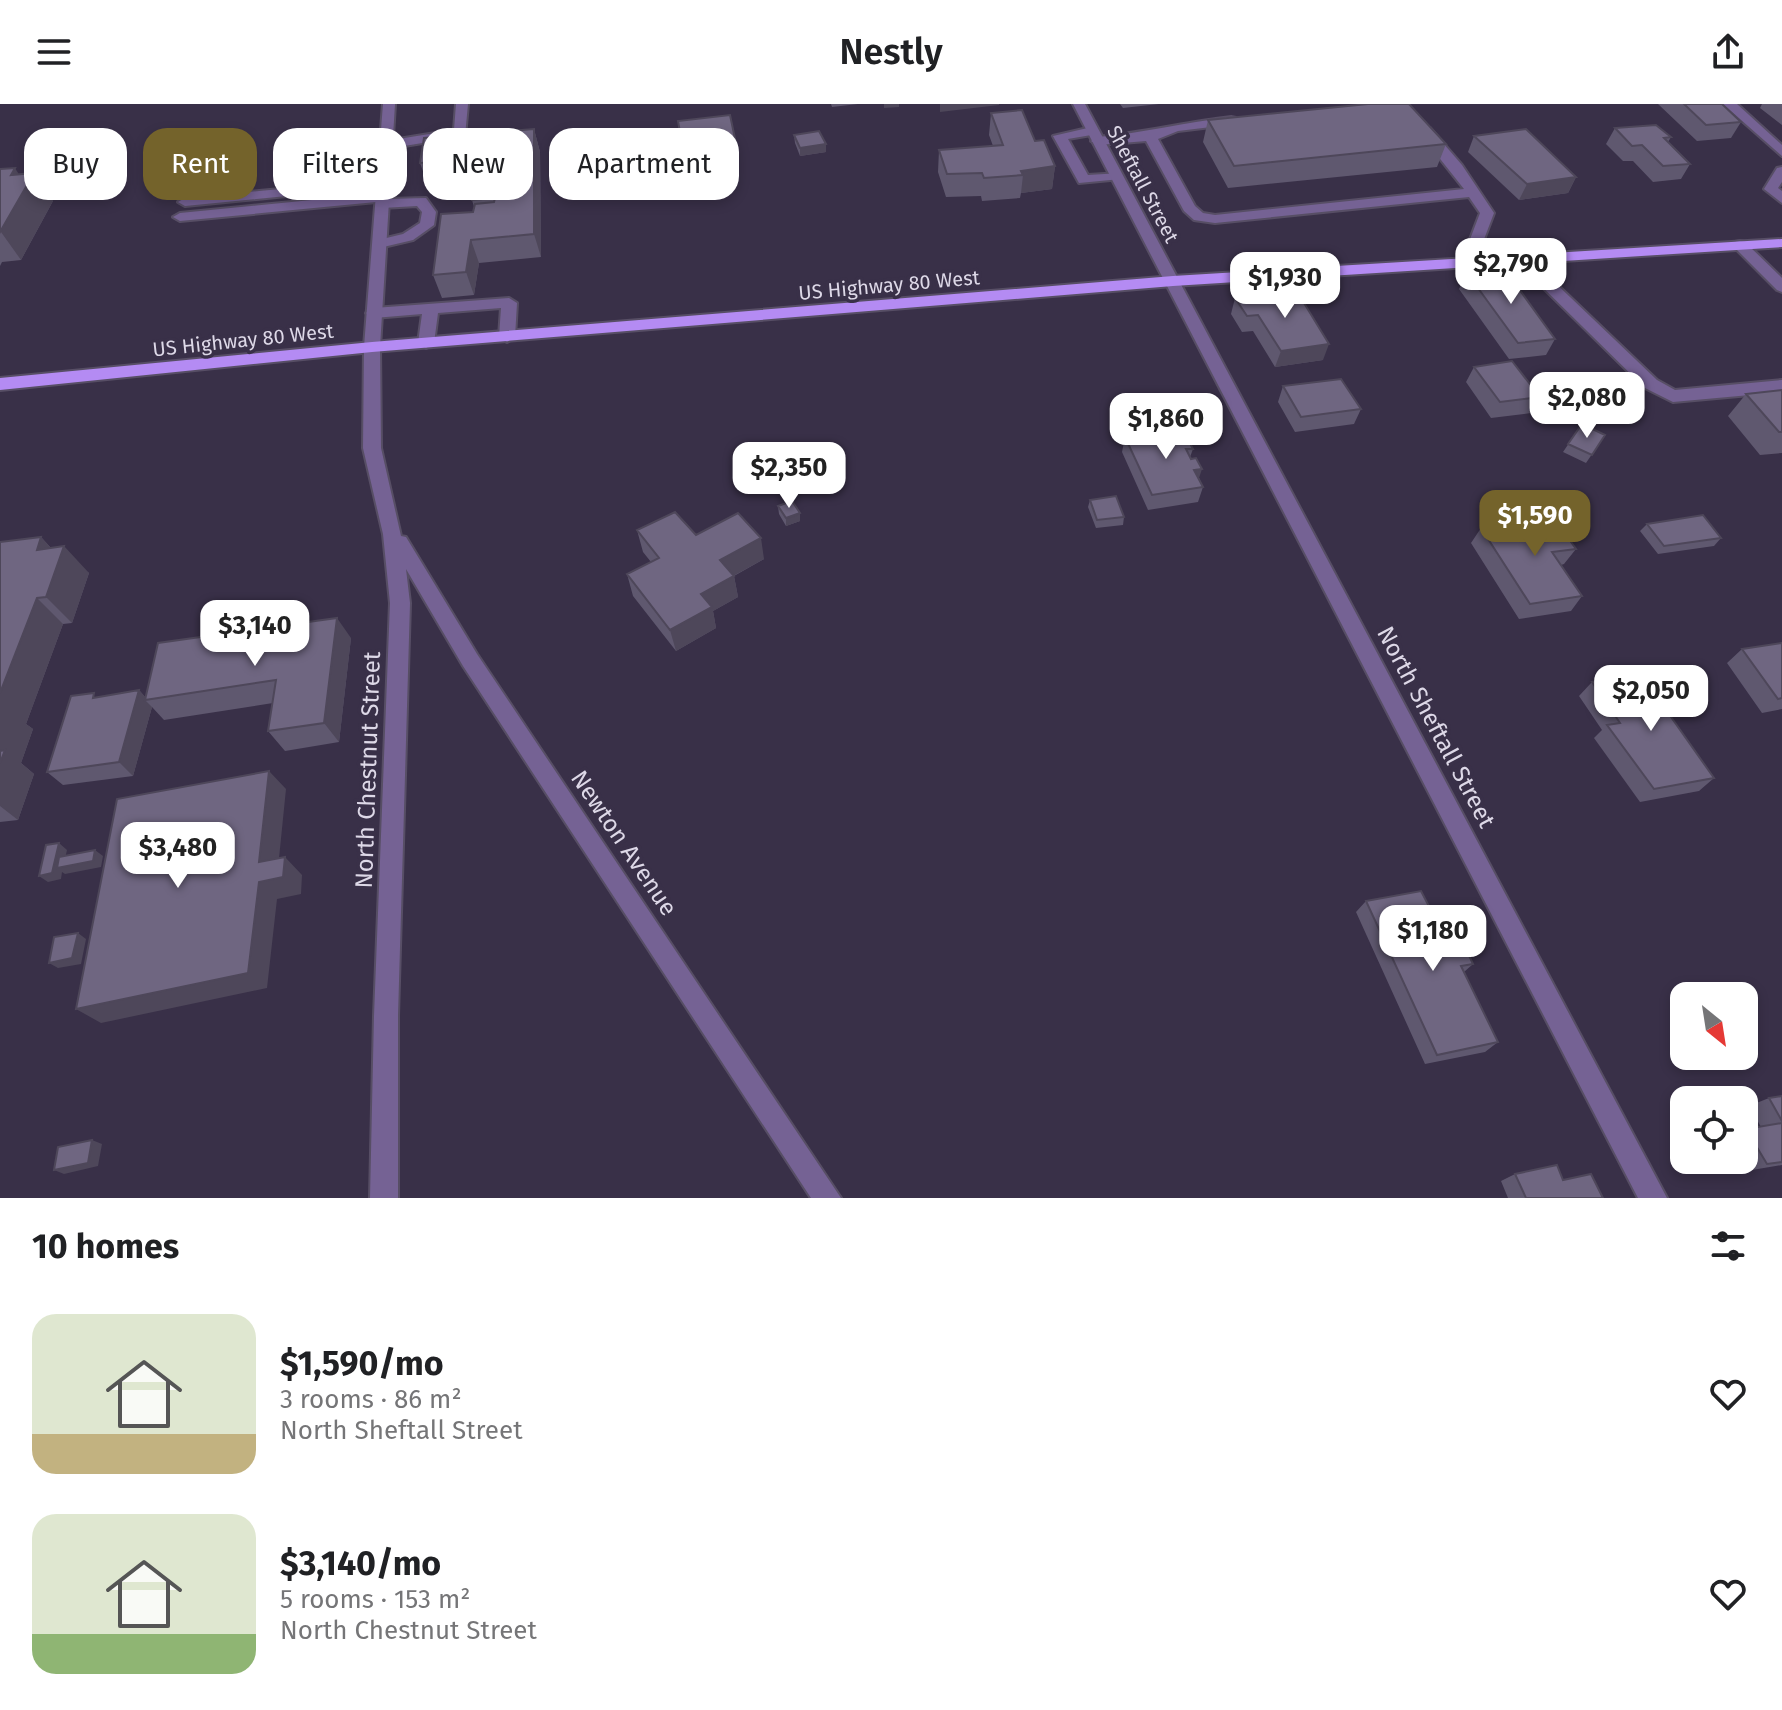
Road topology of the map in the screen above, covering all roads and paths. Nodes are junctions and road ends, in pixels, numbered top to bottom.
1 (389, 104) edge
2 (462, 104) edge
3 (1079, 104) edge
4 (1729, 104) edge
5 (1239, 120) edge
6 (1417, 122) edge
7 (387, 128) edge
8 (1095, 136) junction
9 (1150, 137) junction
10 (407, 142) edge
11 (1782, 152) edge
12 (1782, 171) edge
13 (1116, 176) junction
14 (1474, 192) junction
15 (273, 199) edge
16 (407, 199) edge
17 (1782, 199) edge
18 (336, 200) edge
19 (382, 200) edge
20 (185, 202) dead end
21 (180, 217) dead end
22 (1782, 243) edge
23 (379, 244) junction
24 (1740, 245) junction
25 (1522, 259) junction
26 (1468, 263) junction
27 (1173, 281) junction
28 (1782, 287) edge
29 (431, 309) junction
30 (374, 313) junction
31 (507, 337) junction
32 (426, 343) junction
33 (372, 347) junction
34 (0, 384) edge
35 (1782, 386) edge
36 (387, 513) junction
37 (384, 1198) edge
38 (827, 1198) edge
39 (1653, 1198) edge

1 - 7 street, North Chestnut Street
2 - 10 street
3 - 8 street, Sheftall Street
4 - 11 street
5 - 9 street
6 - 14 street
8 - 9 street
8 - 13 street, Sheftall Street
8 - 13 street
9 - 14 street
12 - 17 street
13 - 27 street, Sheftall Street
14 - 26 street
15 - 20 street
16 - 23 street
18 - 21 street
19 - 23 street, North Chestnut Street
22 - 24 main road, US Highway 80 West
23 - 30 street, North Chestnut Street
24 - 25 main road, US Highway 80 West
24 - 28 street
25 - 26 main road, US Highway 80 West
25 - 35 street
26 - 27 main road, US Highway 80 West
27 - 31 main road, US Highway 80 West
27 - 39 street, North Sheftall Street
29 - 30 street
29 - 31 street
29 - 32 street
30 - 33 street, North Chestnut Street
31 - 32 main road, US Highway 80 West
32 - 33 main road, US Highway 80 West
33 - 34 main road, US Highway 80 West
33 - 36 street, North Chestnut Street
36 - 37 street, North Chestnut Street
36 - 38 street, Newton Avenue

